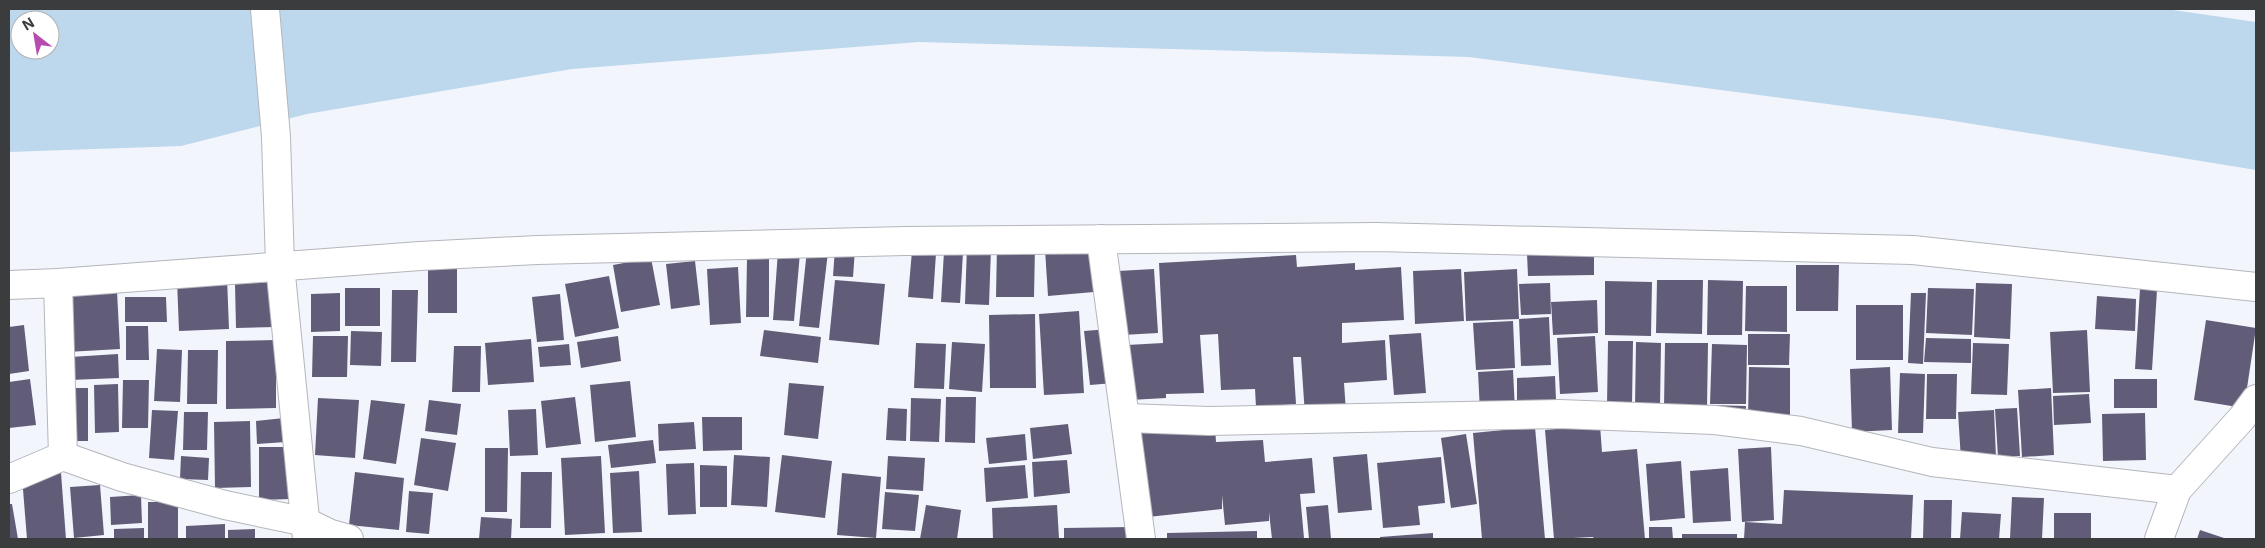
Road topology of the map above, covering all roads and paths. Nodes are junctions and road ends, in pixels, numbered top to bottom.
1 (266, 9) edge
2 (1101, 239) junction
3 (280, 265) junction
4 (58, 283) junction
5 (9, 285) edge
6 (2256, 287) edge
7 (2256, 399) edge
8 (1127, 418) junction
9 (63, 456) junction
10 (9, 479) edge
11 (2177, 490) junction
12 (307, 531) edge
13 (349, 539) edge
14 (1141, 539) edge
15 (2159, 539) edge

1 - 3 street
2 - 3 street
2 - 6 street
2 - 8 street
3 - 4 street
3 - 12 street
4 - 5 street
4 - 9 street
7 - 11 street
8 - 11 street
8 - 14 street
9 - 10 street
9 - 12 street
11 - 15 street
12 - 13 street

